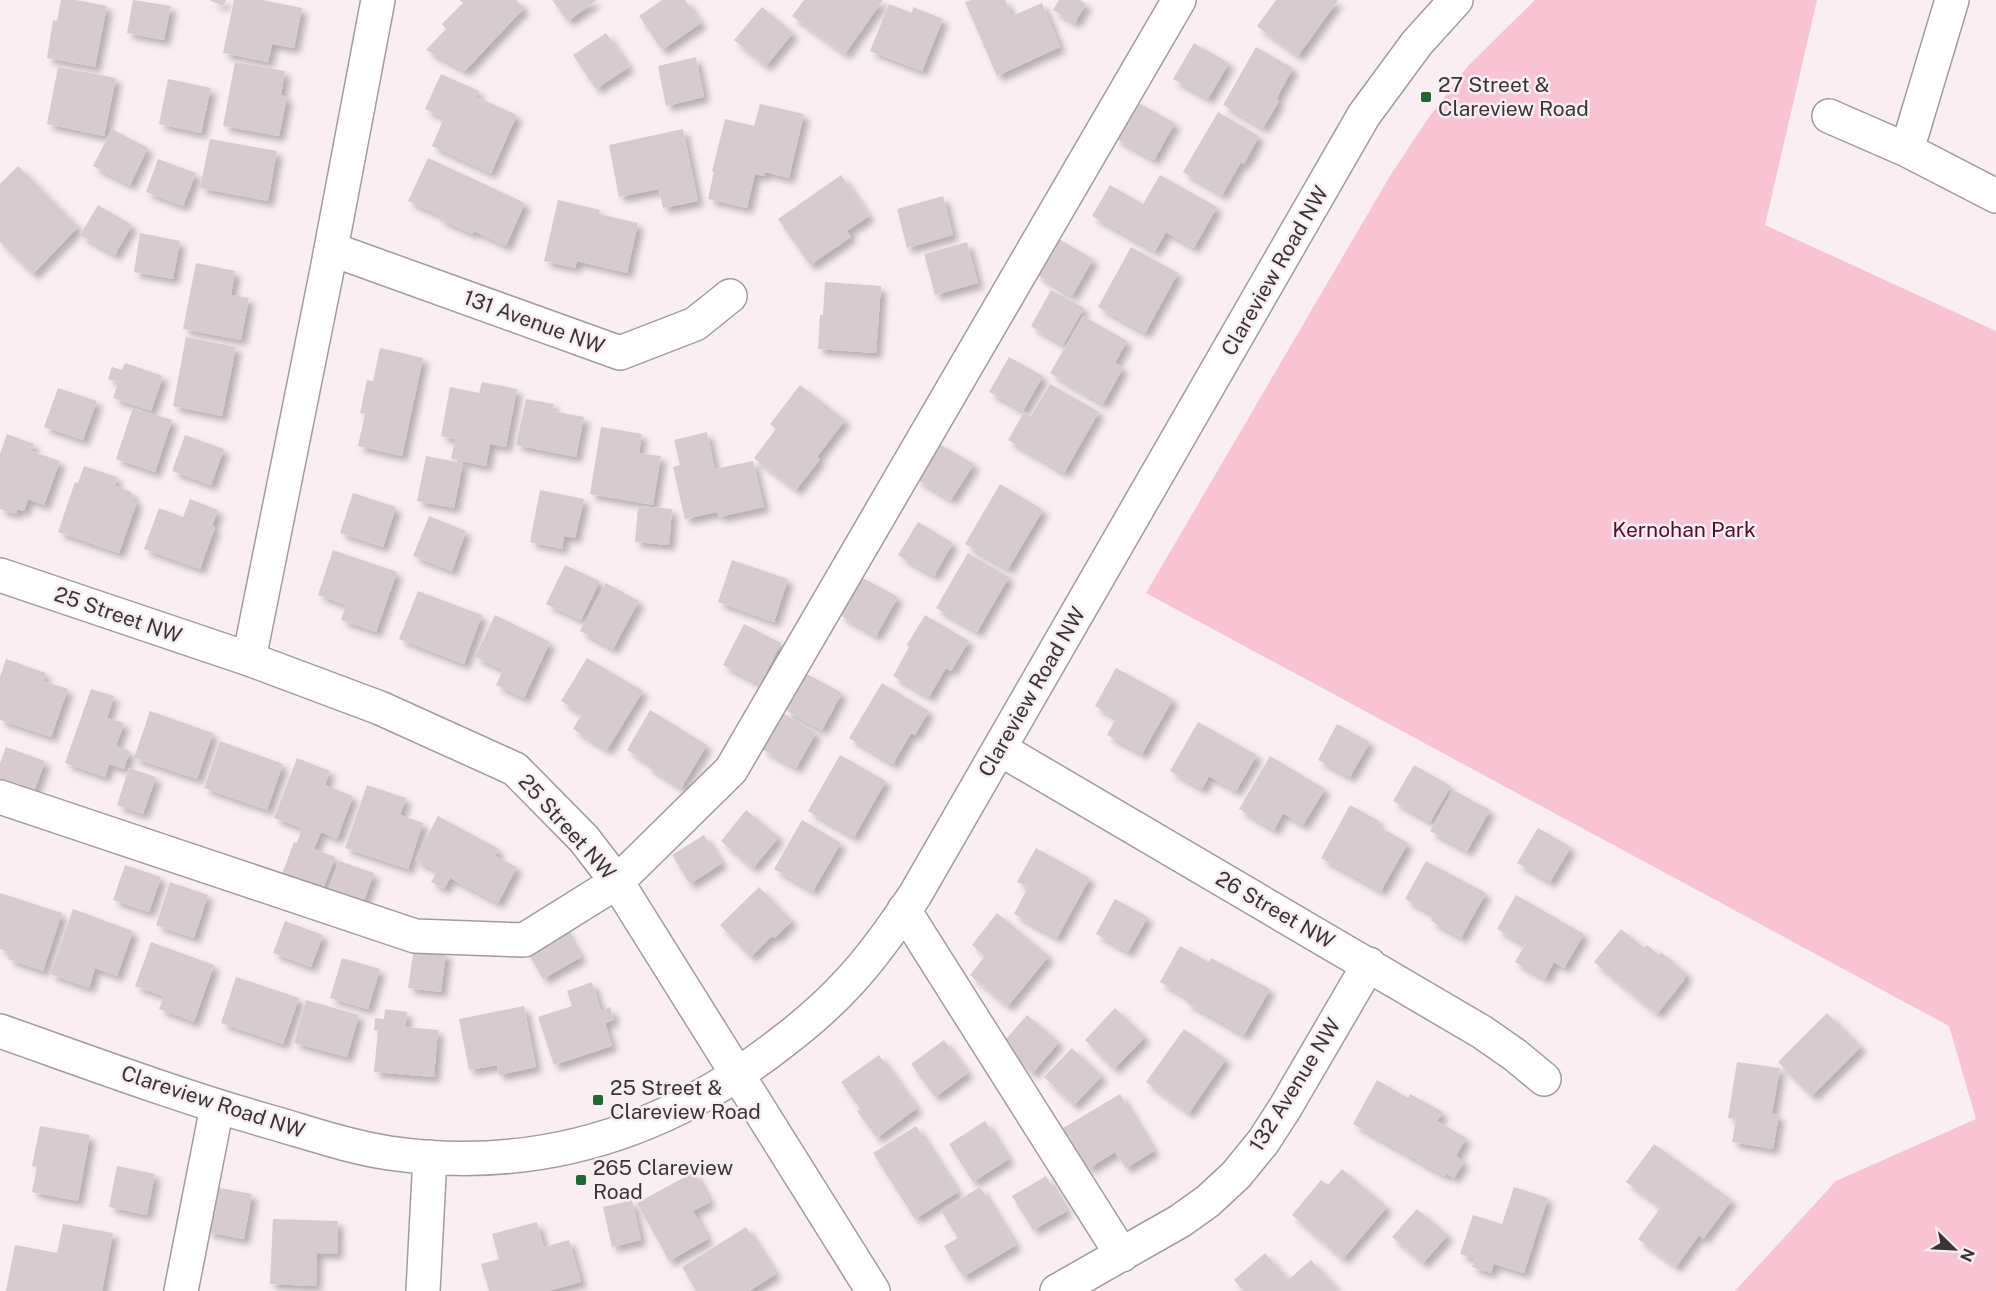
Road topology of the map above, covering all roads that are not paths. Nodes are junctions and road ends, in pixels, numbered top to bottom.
1 (378, 0) edge
2 (1179, 0) edge
3 (1456, 0) edge
4 (1952, 0) edge
5 (1829, 116) dead end
6 (1907, 150) junction
7 (1996, 196) edge
8 (331, 249) junction
9 (730, 296) dead end
10 (0, 575) edge
11 (249, 659) junction
12 (1000, 749) junction
13 (0, 797) edge
14 (617, 882) junction
15 (904, 910) junction
16 (1369, 964) junction
17 (0, 1031) edge
18 (738, 1075) junction
19 (1544, 1079) dead end
20 (217, 1107) junction
21 (430, 1157) junction
22 (1122, 1255) junction
23 (181, 1291) edge
24 (423, 1291) edge
25 (873, 1291) edge
26 (1057, 1291) edge

1 - 8 street
2 - 14 street
3 - 12 street, Clareview Road NW
4 - 6 street
5 - 6 street
6 - 7 street
8 - 9 street, 131 Avenue NW
8 - 11 street
10 - 11 street, 25 Street NW
11 - 14 street, 25 Street NW
12 - 15 street, Clareview Road NW
12 - 16 street, 26 Street NW
13 - 14 street
14 - 18 street, 25 Street NW
15 - 18 street, Clareview Road NW
15 - 22 street
16 - 19 street, 26 Street NW
16 - 22 street, 132 Avenue NW
17 - 20 street, Clareview Road NW
18 - 21 street, Clareview Road NW
18 - 25 street, 25 Street NW
20 - 21 street, Clareview Road NW
20 - 23 street
21 - 24 street
22 - 26 street, 132 Avenue NW

